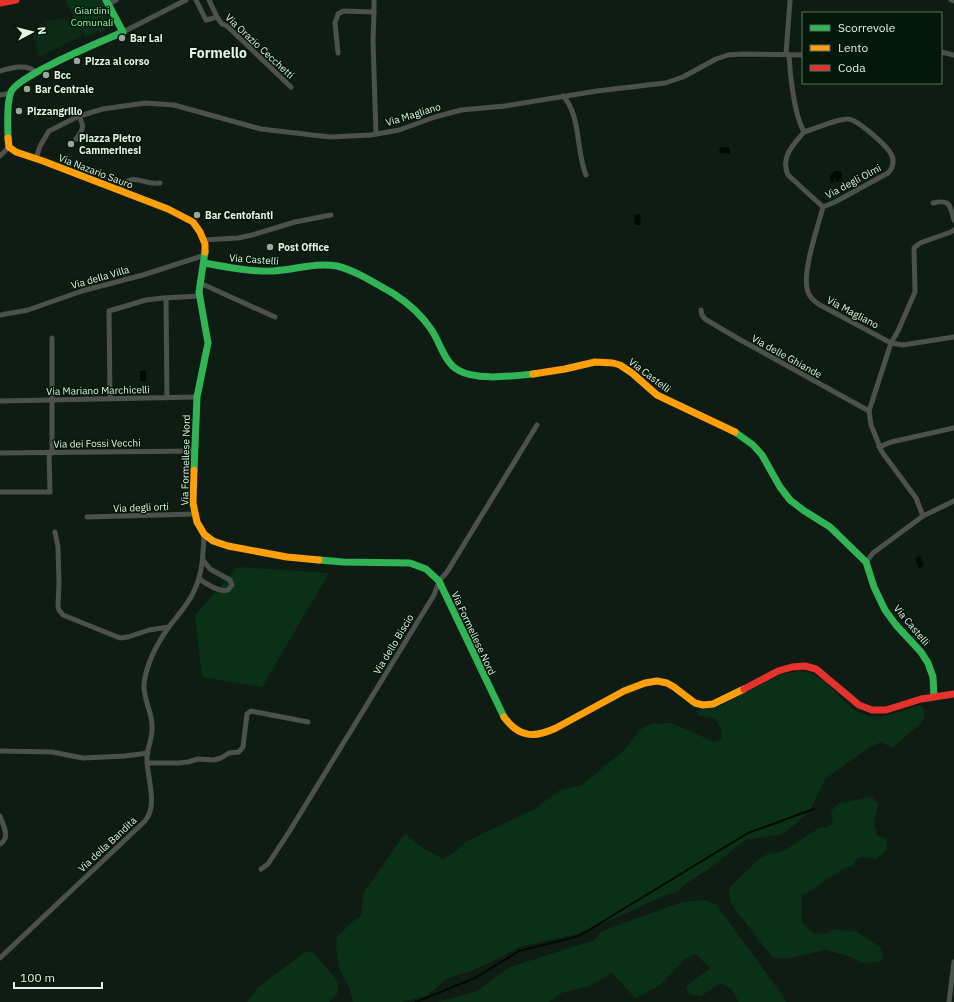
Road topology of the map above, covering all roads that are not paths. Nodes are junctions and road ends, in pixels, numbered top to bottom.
1 (16, 0) edge
2 (116, 0) edge
3 (171, 0) edge
4 (186, 0) edge
5 (196, 0) edge
6 (209, 0) edge
7 (374, 0) edge
8 (790, 0) edge
9 (951, 0) edge
10 (954, 1) edge
11 (108, 2) edge
12 (0, 3) edge
13 (174, 6) junction
14 (374, 12) junction
15 (217, 17) junction
16 (123, 32) junction
17 (942, 52) edge
18 (338, 53) dead end
19 (788, 55) junction
20 (802, 55) edge
21 (954, 55) edge
22 (0, 72) edge
23 (36, 72) junction
24 (291, 87) dead end
25 (11, 92) junction
26 (0, 95) edge
27 (563, 96) junction
28 (80, 116) junction
29 (804, 132) junction
30 (376, 134) junction
31 (76, 139) dead end
32 (9, 147) junction
33 (0, 156) edge
34 (36, 159) junction
35 (586, 174) dead end
36 (160, 183) dead end
37 (119, 190) junction
38 (933, 204) dead end
39 (822, 207) junction
40 (331, 215) dead end
41 (954, 220) edge
42 (954, 230) edge
43 (204, 240) junction
44 (205, 255) junction
45 (204, 263) junction
46 (200, 283) junction
47 (200, 296) junction
48 (166, 298) junction
49 (701, 310) dead end
50 (0, 315) edge
51 (275, 317) dead end
52 (954, 337) edge
53 (52, 338) dead end
54 (891, 342) junction
55 (197, 397) junction
56 (167, 398) junction
57 (110, 399) junction
58 (52, 400) junction
59 (0, 401) edge
60 (869, 411) junction
61 (537, 425) dead end
62 (954, 428) edge
63 (879, 447) junction
64 (194, 451) junction
65 (0, 453) edge
66 (50, 453) junction
67 (0, 492) edge
68 (954, 501) edge
69 (195, 514) junction
70 (923, 516) junction
71 (87, 517) dead end
72 (55, 532) dead end
73 (204, 534) junction
74 (203, 560) junction
75 (866, 562) junction
76 (199, 578) junction
77 (439, 581) junction
78 (169, 627) junction
79 (954, 694) edge
80 (934, 696) junction
81 (308, 722) dead end
82 (0, 751) edge
83 (148, 753) junction
84 (147, 763) junction
85 (0, 816) edge
86 (0, 844) edge
87 (261, 869) dead end
88 (0, 958) edge
89 (954, 962) edge
90 (948, 1002) edge

1 - 12 street
2 - 11 street
3 - 13 street
4 - 13 street
5 - 15 street, Via Orazio Cecchetti
6 - 15 street, Via Orazio Cecchetti
7 - 14 street
8 - 19 street
9 - 10 street
11 - 16 street
13 - 16 street
14 - 18 street
14 - 30 street
15 - 24 street, Via Orazio Cecchetti
16 - 23 street
17 - 21 street
19 - 20 street, Via Magliano
19 - 27 street, Via Magliano
19 - 29 street
22 - 23 street
23 - 25 street
25 - 26 street
25 - 32 street
27 - 30 street, Via Magliano
27 - 35 street
28 - 30 street, Via Magliano
28 - 31 street
28 - 34 street, Via Magliano
29 - 39 street
29 - 39 street, Via degli Olmi
32 - 33 street
32 - 34 street, Via Nazario Sauro
34 - 37 street, Via Nazario Sauro
36 - 37 street
37 - 43 street, Via Nazario Sauro
38 - 41 street
39 - 54 street, Via Magliano
40 - 43 street
42 - 54 street
43 - 44 street, Via Nazario Sauro
44 - 45 street, Via Formellese Nord
44 - 50 street, Via della Villa
45 - 46 street, Via Formellese Nord
45 - 75 street, Via Castelli
46 - 47 street, Via Formellese Nord
46 - 51 street
47 - 48 street
47 - 55 street, Via Formellese Nord
48 - 56 street
48 - 57 street
49 - 60 street, Via delle Ghiande
52 - 54 street
53 - 58 street
54 - 60 street
55 - 56 street, Via Mariano Marchicelli
55 - 64 street, Via Formellese Nord
56 - 57 street, Via Mariano Marchicelli
57 - 58 street, Via Mariano Marchicelli
58 - 59 street, Via Mariano Marchicelli
58 - 66 street
60 - 63 street
61 - 77 street, Via dello Biscio
62 - 63 street
63 - 70 street
64 - 66 street, Via dei Fossi Vecchi
64 - 69 street, Via Formellese Nord
65 - 66 street, Via dei Fossi Vecchi
66 - 67 street
68 - 70 street
69 - 71 street, Via degli orti
69 - 73 street, Via Formellese Nord
70 - 75 street
72 - 78 street
73 - 74 street, Via della Bandita
73 - 77 street, Via Formellese Nord
74 - 76 street, Via della Bandita
74 - 76 street
75 - 80 street, Via Castelli
76 - 78 street, Via della Bandita
77 - 80 street, Via Formellese Nord
77 - 87 street, Via dello Biscio
78 - 83 street, Via della Bandita
79 - 80 street, Via Formellese Nord
81 - 84 street
82 - 83 street
83 - 84 street, Via della Bandita
84 - 88 street, Via della Bandita
85 - 86 street
89 - 90 street

